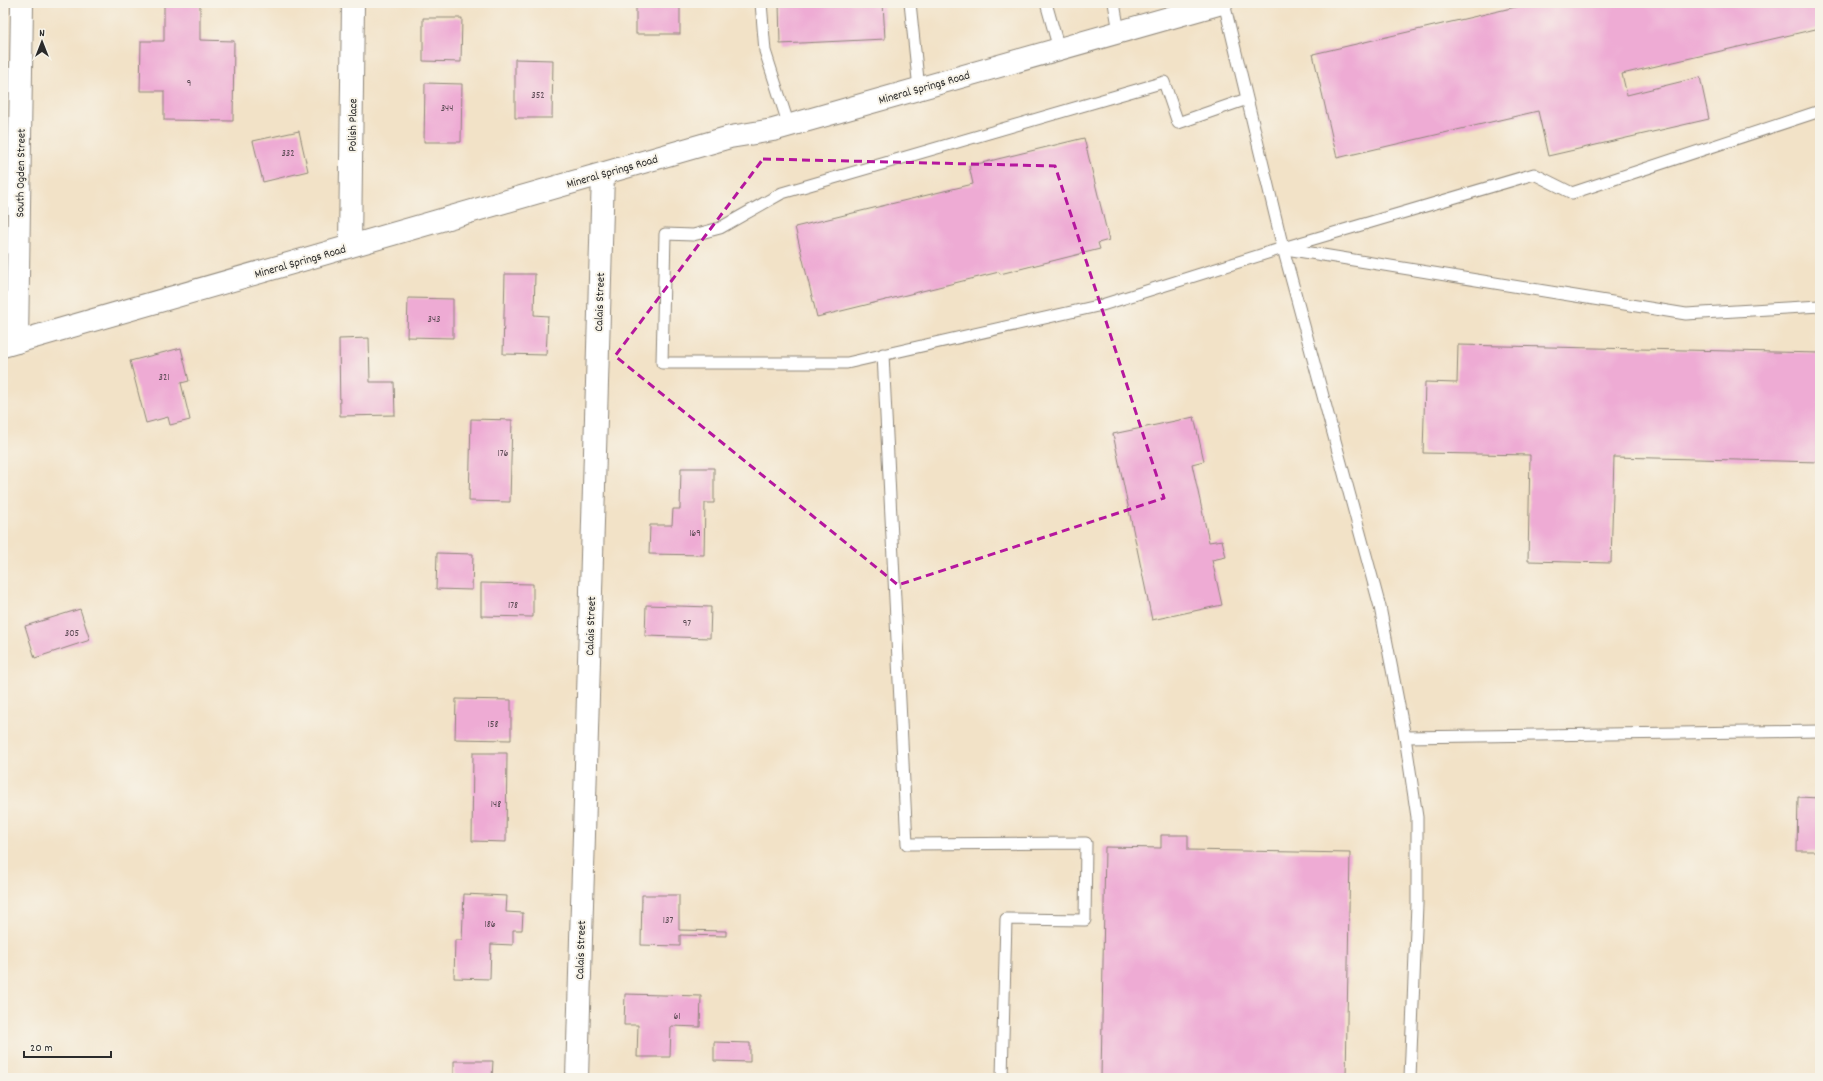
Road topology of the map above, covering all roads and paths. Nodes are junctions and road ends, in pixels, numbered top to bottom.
1 (22, 3) edge
2 (353, 3) edge
3 (761, 3) edge
4 (910, 3) edge
5 (1046, 3) edge
6 (1114, 3) edge
7 (1223, 3) edge
8 (1119, 32) junction
9 (1059, 49) junction
10 (919, 89) junction
11 (1247, 99) junction
12 (1820, 111) edge
13 (789, 126) junction
14 (603, 174) junction
15 (350, 246) junction
16 (1284, 248) junction
17 (1820, 306) edge
18 (10, 344) edge
19 (883, 354) junction
20 (1820, 731) edge
21 (1405, 737) junction
22 (577, 1078) edge
23 (1002, 1078) edge
24 (1410, 1078) edge

1 - 18 street, South Ogden Street
2 - 15 street, Polish Place
3 - 13 lane
4 - 10 lane
5 - 9 lane
6 - 8 lane
7 - 8 street, Mineral Springs Road
7 - 11 lane
8 - 9 street, Mineral Springs Road
9 - 10 street, Mineral Springs Road
10 - 13 street, Mineral Springs Road
11 - 16 lane
11 - 19 lane
12 - 16 lane
13 - 14 street, Mineral Springs Road
14 - 15 street, Mineral Springs Road
14 - 22 street, Calais Street
15 - 18 street, Mineral Springs Road
16 - 17 lane
16 - 19 lane
16 - 21 lane
19 - 23 lane
20 - 21 lane
21 - 24 lane

